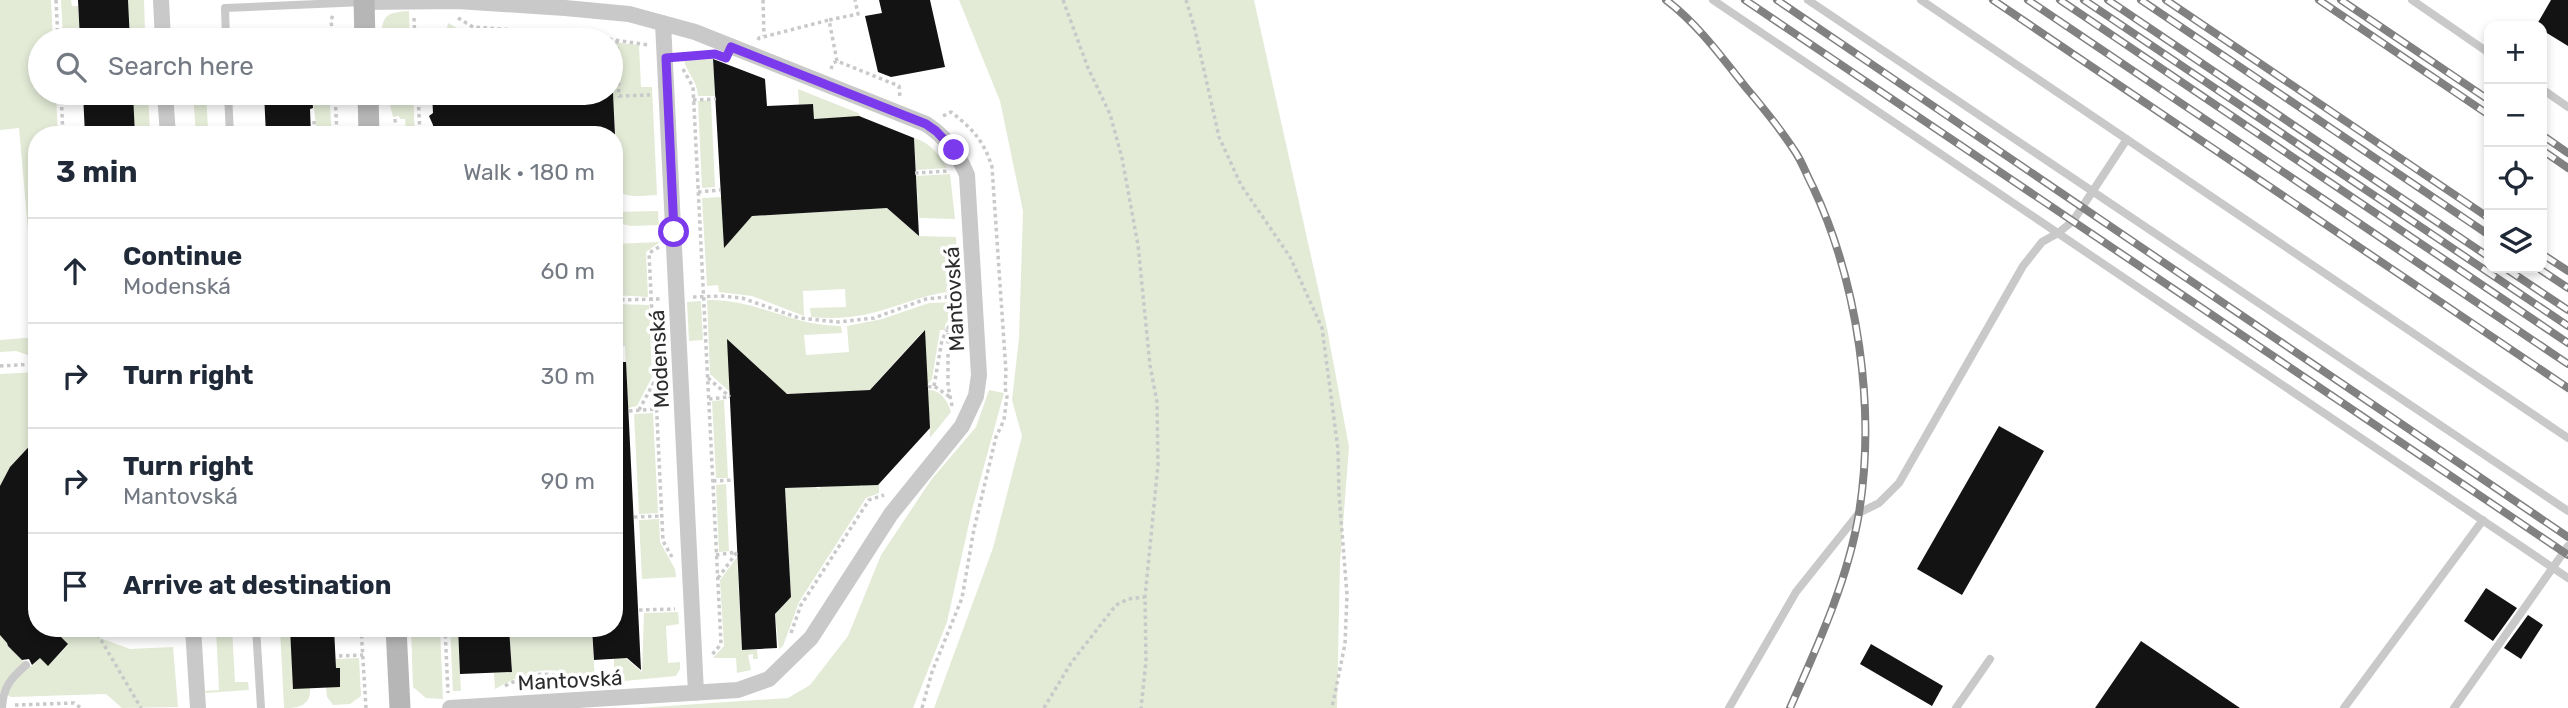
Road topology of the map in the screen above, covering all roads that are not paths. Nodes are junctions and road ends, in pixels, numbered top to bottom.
1 (160, 0) edge
2 (1713, 0) edge
3 (1808, 0) edge
4 (1921, 0) edge
5 (2412, 0) edge
6 (364, 1) edge
7 (285, 3) edge
8 (224, 4) edge
9 (663, 23) junction
10 (157, 28) edge
11 (225, 28) edge
12 (365, 28) edge
13 (2484, 50) edge
14 (2547, 92) edge
15 (167, 105) edge
16 (229, 105) edge
17 (368, 105) edge
18 (2568, 107) edge
19 (168, 126) edge
20 (230, 126) edge
21 (369, 126) edge
22 (2127, 139) junction
23 (2091, 191) junction
24 (2058, 233) junction
25 (2568, 438) edge
26 (2568, 511) edge
27 (2483, 520) junction
28 (2568, 546) edge
29 (2552, 567) junction
30 (2568, 578) edge
31 (194, 637) edge
32 (257, 637) edge
33 (396, 637) edge
34 (1990, 659) dead end
35 (26, 665) dead end
36 (696, 693) junction
37 (2, 707) edge
38 (198, 708) edge
39 (261, 708) edge
40 (400, 708) edge
41 (450, 708) edge
42 (1729, 708) edge
43 (1956, 708) edge
44 (2344, 708) edge
45 (2454, 708) edge

1 - 10 street
2 - 24 lane
3 - 23 lane
4 - 22 lane
5 - 13 lane
6 - 7 lane
6 - 9 street, Mantovská
6 - 12 street
7 - 8 lane
8 - 11 lane
9 - 36 street, Modenská
9 - 36 street, Mantovská
14 - 18 lane
15 - 19 street
16 - 20 lane
17 - 21 street
22 - 23 lane
22 - 25 lane
23 - 24 lane
23 - 26 lane
24 - 27 lane
24 - 42 lane
27 - 29 lane
27 - 44 lane
28 - 29 lane
29 - 30 lane
29 - 45 lane
31 - 38 street
32 - 39 lane
33 - 40 street
34 - 43 lane
35 - 37 lane
36 - 41 street, Mantovská

